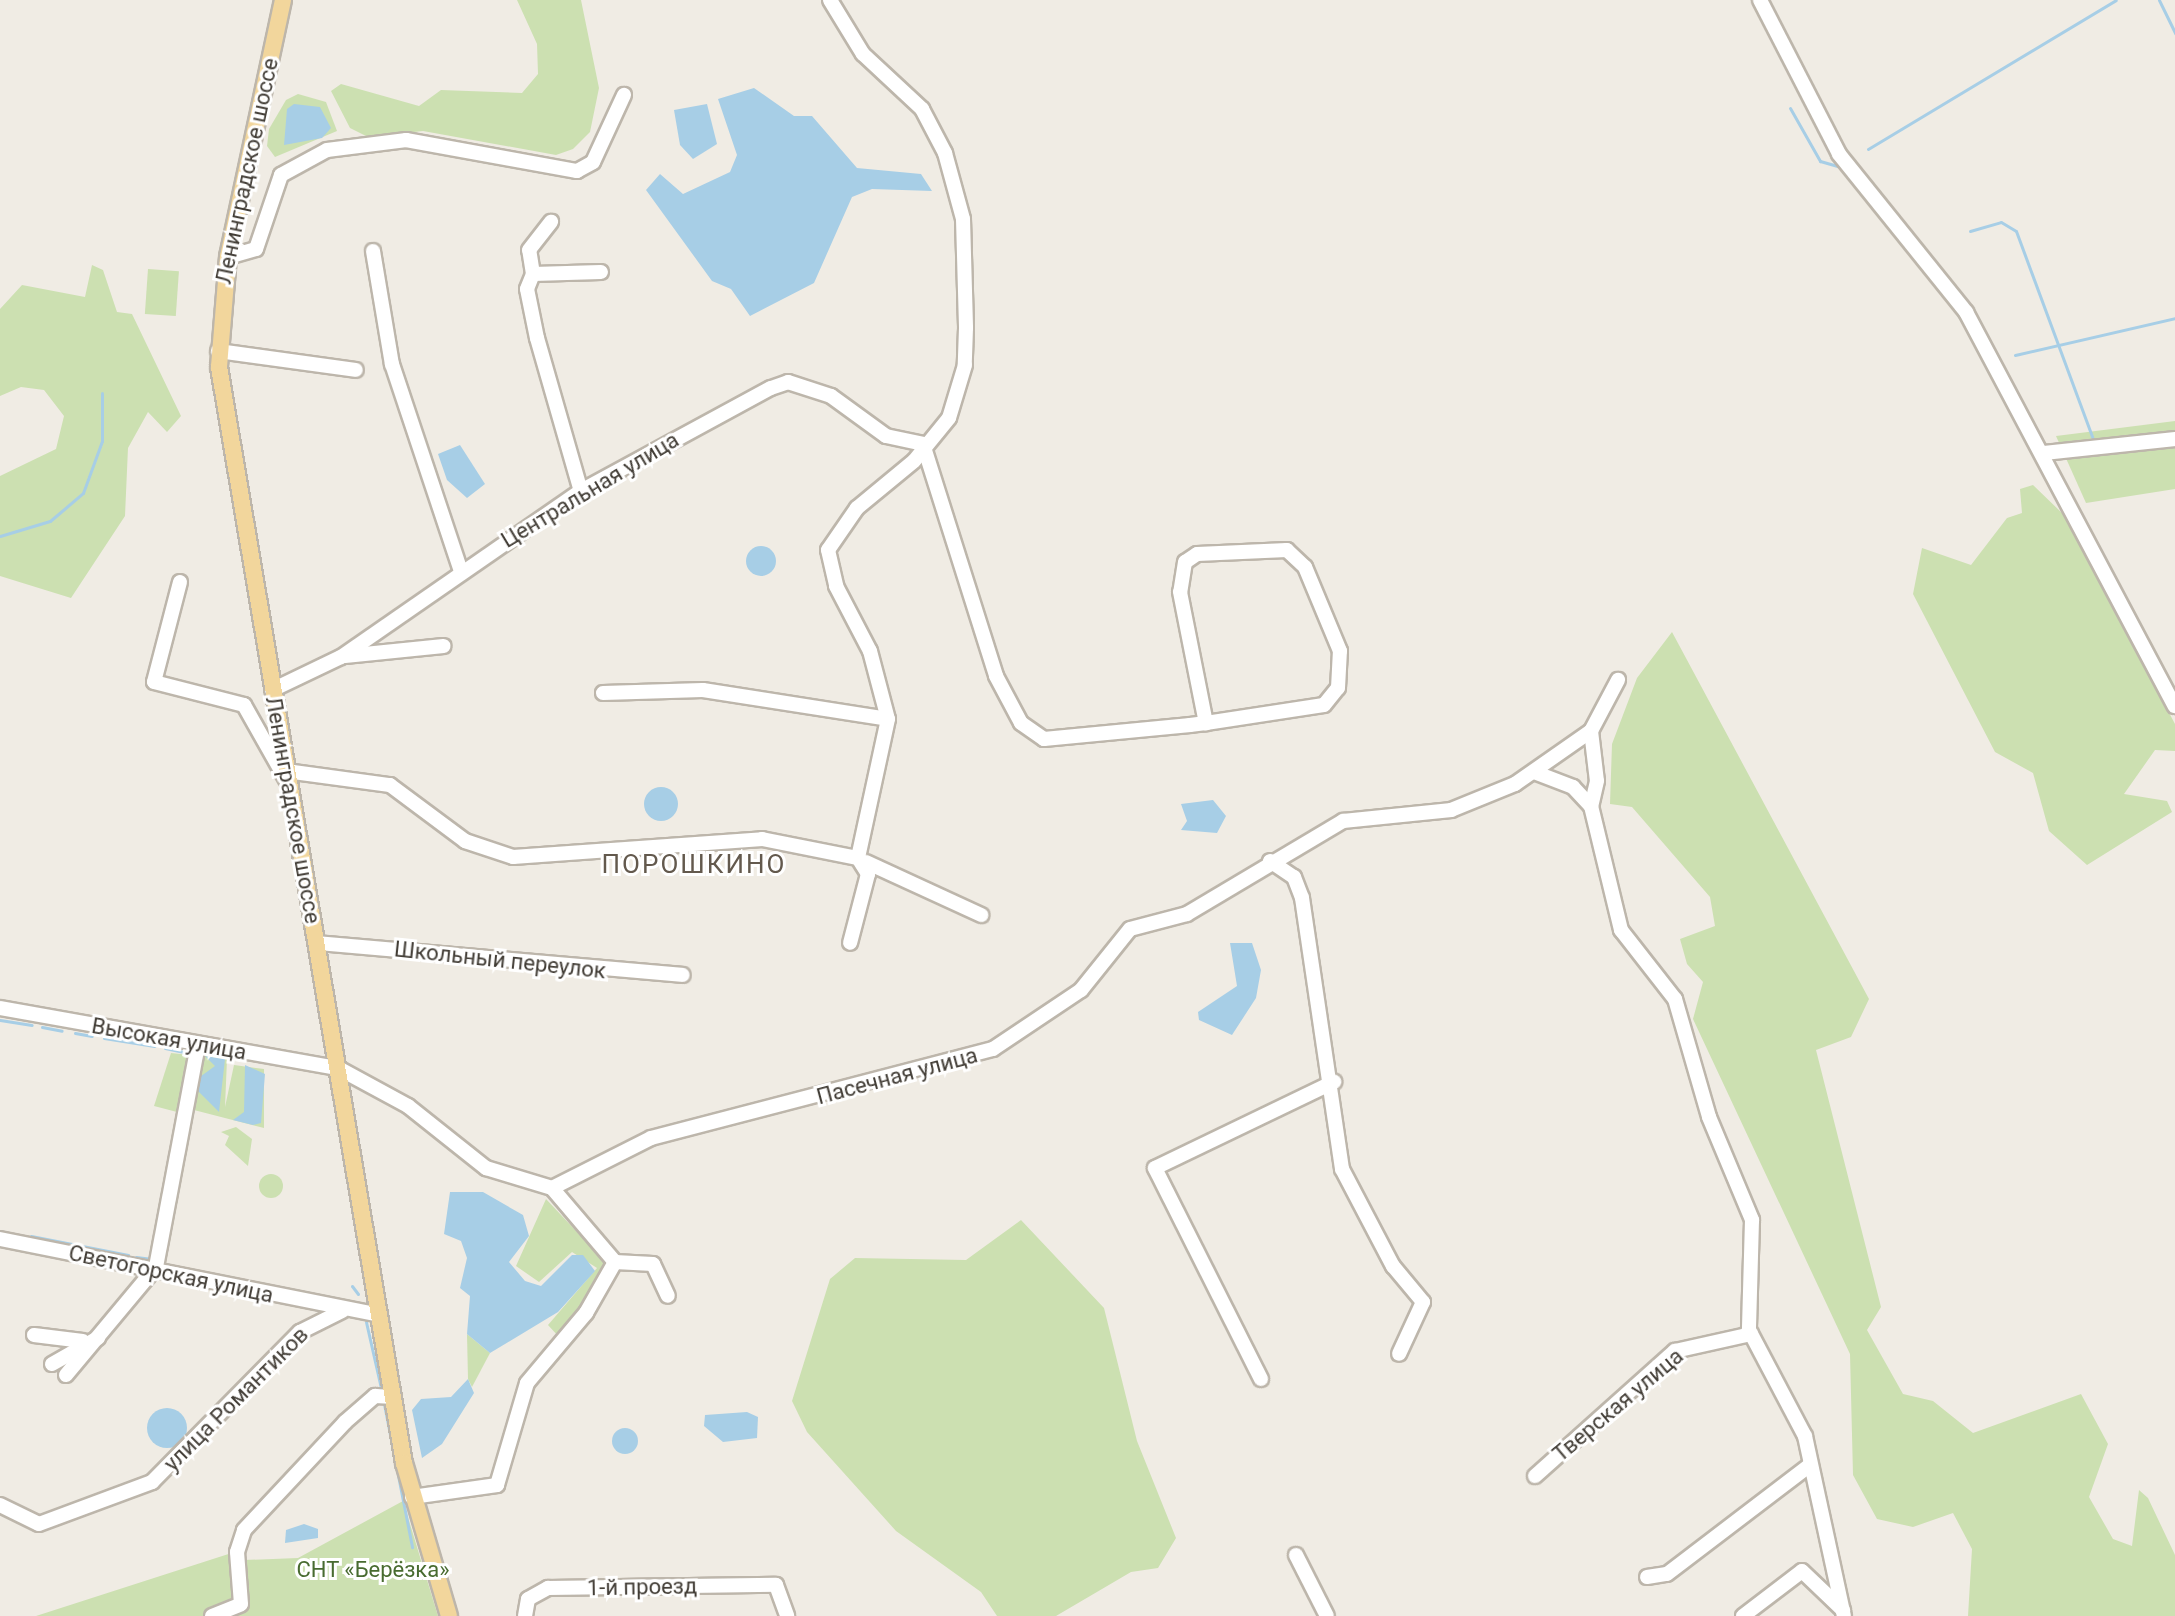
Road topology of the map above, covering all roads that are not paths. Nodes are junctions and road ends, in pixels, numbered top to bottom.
1 (283, 0) edge
2 (830, 0) edge
3 (1760, 0) edge
4 (624, 95) dead end
5 (551, 222) dead end
6 (373, 251) dead end
7 (228, 257) junction
8 (601, 272) dead end
9 (533, 274) junction
10 (218, 351) junction
11 (356, 370) dead end
12 (2175, 439) edge
13 (923, 444) junction
14 (2044, 453) junction
15 (581, 491) junction
16 (460, 568) junction
17 (180, 582) dead end
18 (443, 646) dead end
19 (341, 657) junction
20 (1618, 680) dead end
21 (272, 690) junction
22 (603, 693) dead end
23 (2175, 706) edge
24 (888, 719) junction
25 (1206, 723) junction
26 (1591, 731) junction
27 (1534, 772) junction
28 (287, 777) junction
29 (1591, 806) junction
30 (862, 860) junction
31 (1270, 861) junction
32 (981, 915) dead end
33 (317, 943) junction
34 (850, 943) dead end
35 (683, 975) dead end
36 (0, 1008) edge
37 (198, 1044) junction
38 (338, 1068) junction
39 (1334, 1082) junction
40 (552, 1188) junction
41 (0, 1239) edge
42 (615, 1262) junction
43 (156, 1267) junction
44 (668, 1296) dead end
45 (342, 1311) junction
46 (379, 1315) junction
47 (1751, 1334) junction
48 (34, 1335) dead end
49 (98, 1338) junction
50 (83, 1341) junction
51 (1399, 1354) dead end
52 (52, 1364) dead end
53 (66, 1375) dead end
54 (1261, 1379) dead end
55 (394, 1397) junction
56 (1810, 1465) junction
57 (1535, 1476) dead end
58 (412, 1497) junction
59 (0, 1505) edge
60 (1296, 1555) dead end
61 (1647, 1577) dead end
62 (1844, 1613) edge
63 (212, 1616) edge
64 (449, 1616) edge
65 (525, 1616) edge
66 (787, 1616) edge
67 (1327, 1616) edge
68 (1743, 1616) edge

1 - 7 main road, Ленинградское шоссе
2 - 13 street
3 - 14 street
4 - 7 street
5 - 9 street
6 - 16 street
7 - 10 main road, Ленинградское шоссе
8 - 9 street
9 - 15 street
10 - 11 street
10 - 21 main road, Ленинградское шоссе
12 - 14 street
13 - 15 street, Центральная улица
13 - 24 street
13 - 25 street
14 - 23 street
15 - 16 street, Центральная улица
16 - 19 street, Центральная улица
17 - 28 street
18 - 19 street
19 - 21 street, Центральная улица
20 - 26 street, Пасечная улица
21 - 28 main road, Ленинградское шоссе
22 - 24 street
24 - 30 street
25 - 25 street
26 - 27 street, Пасечная улица
26 - 29 street
27 - 29 street
27 - 31 street, Пасечная улица
28 - 30 street
28 - 33 main road, Ленинградское шоссе
29 - 47 street
30 - 32 street
30 - 34 street
31 - 39 street
31 - 40 street, Пасечная улица
33 - 35 street, Школьный переулок
33 - 38 main road, Ленинградское шоссе
36 - 37 street, Высокая улица
37 - 38 street, Высокая улица
37 - 43 street
38 - 40 street
38 - 46 main road, Ленинградское шоссе
39 - 51 street
39 - 54 street
40 - 42 street
41 - 43 street, Светогорская улица
42 - 44 street
42 - 58 street
43 - 45 street, Светогорская улица
43 - 49 street
45 - 46 street, Светогорская улица
45 - 59 street, улица Романтиков
46 - 55 main road, Ленинградское шоссе
47 - 56 street
47 - 57 street, Тверская улица
48 - 50 street
49 - 50 street
49 - 53 street
50 - 52 street
55 - 58 main road, Ленинградское шоссе
55 - 63 street
56 - 61 street
56 - 62 street
58 - 64 main road, Ленинградское шоссе
60 - 67 street
62 - 68 street
65 - 66 street, 1-й проезд

